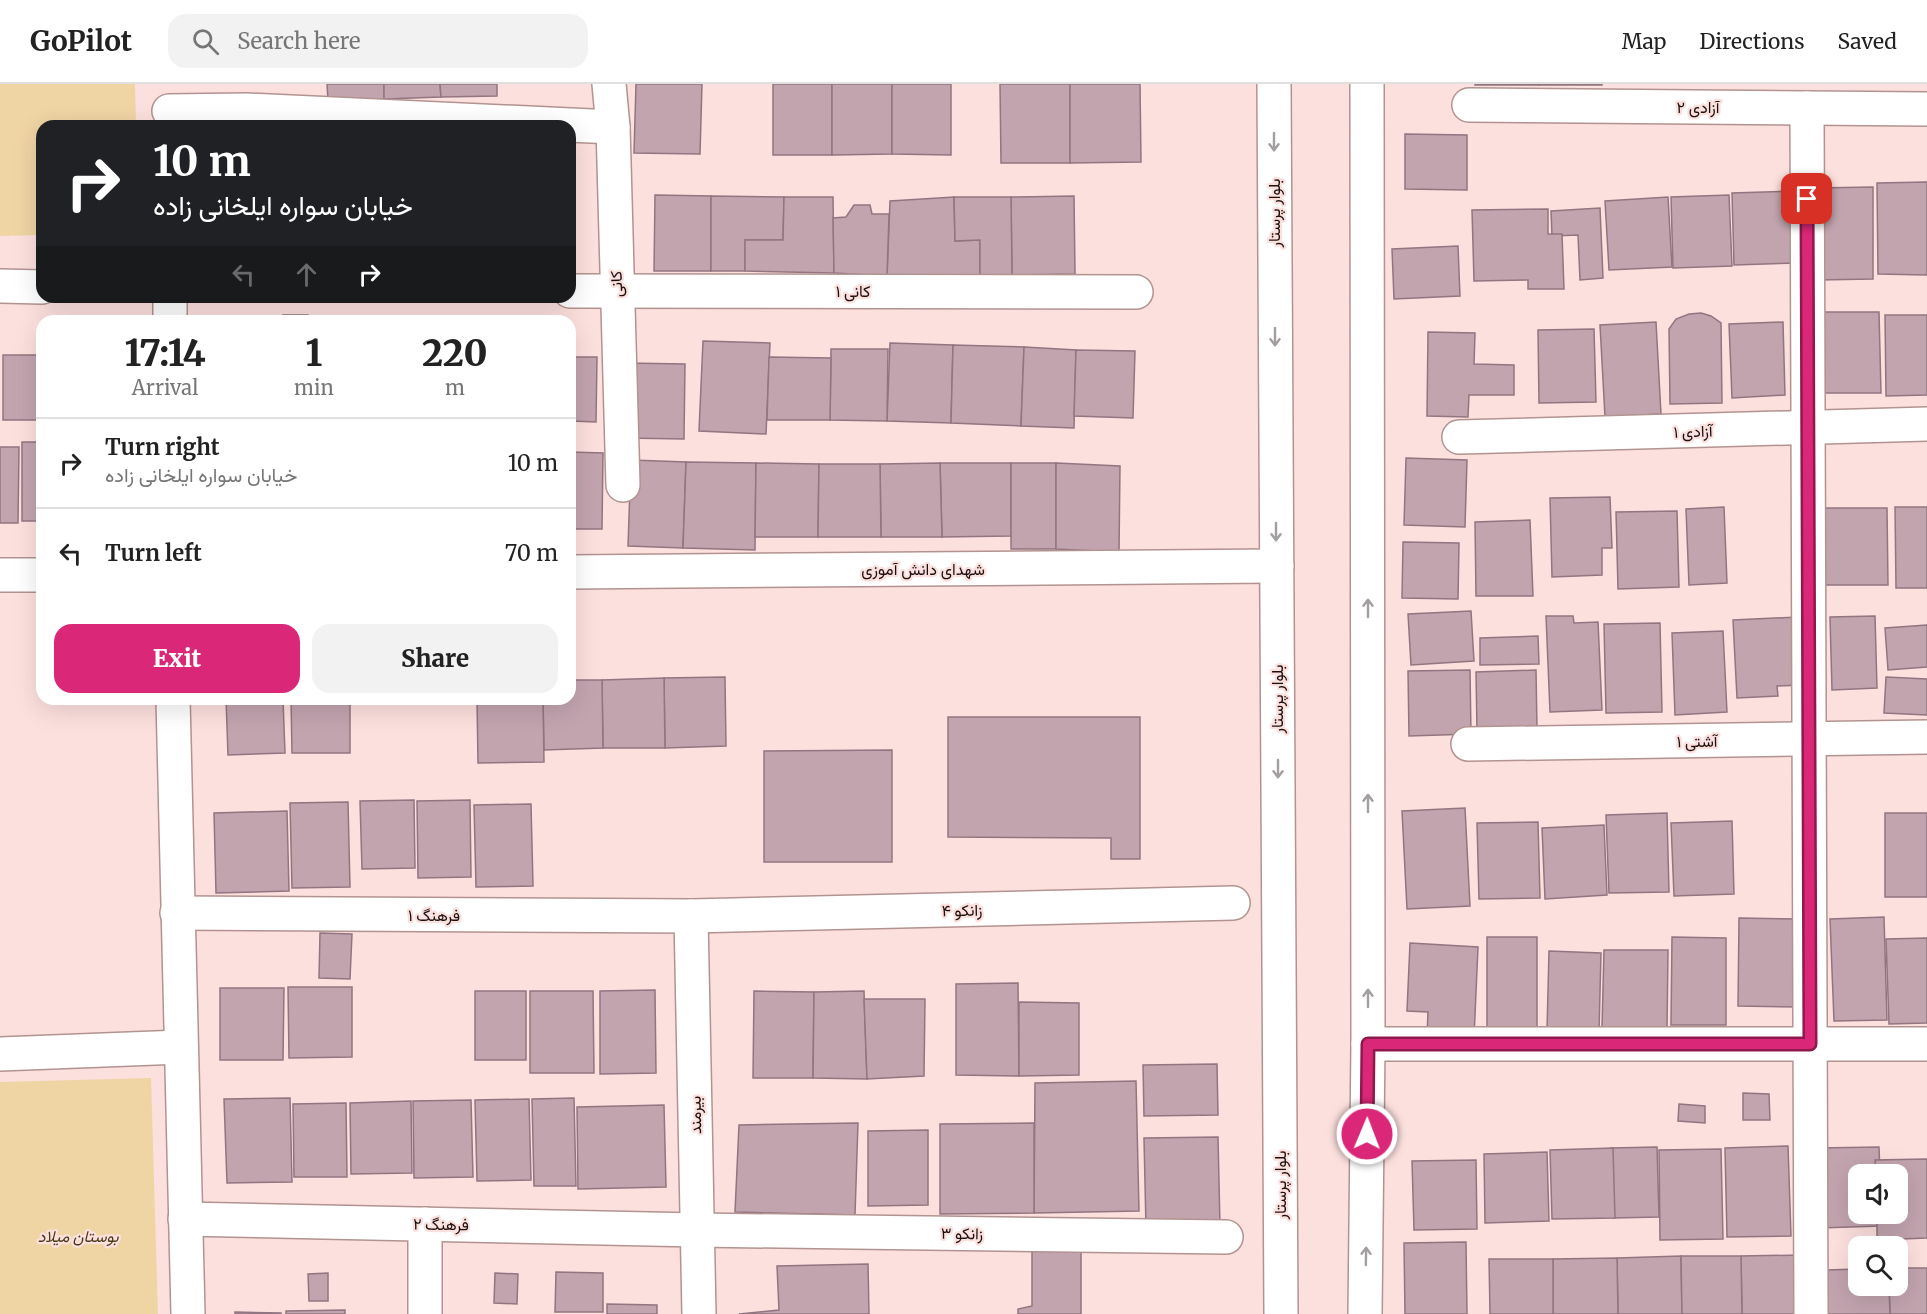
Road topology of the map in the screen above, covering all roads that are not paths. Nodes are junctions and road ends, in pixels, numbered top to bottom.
1 (609, 84) edge
2 (1274, 84) edge
3 (1368, 84) edge
4 (1469, 105) dead end
5 (169, 107) edge
6 (1807, 108) junction
7 (1927, 109) edge
8 (462, 120) edge
9 (576, 125) edge
10 (612, 127) junction
11 (0, 286) edge
12 (36, 287) edge
13 (616, 290) junction
14 (576, 291) edge
15 (1136, 292) dead end
16 (1927, 424) edge
17 (1808, 428) junction
18 (1459, 437) dead end
19 (623, 485) dead end
20 (1277, 566) junction
21 (576, 572) edge
22 (0, 575) edge
23 (36, 575) edge
24 (173, 705) edge
25 (1927, 737) edge
26 (1809, 740) junction
27 (1468, 744) dead end
28 (1233, 903) dead end
29 (177, 913) junction
30 (691, 916) junction
31 (1368, 1044) junction
32 (1810, 1044) junction
33 (1927, 1044) edge
34 (181, 1047) junction
35 (0, 1054) edge
36 (185, 1219) junction
37 (425, 1224) junction
38 (698, 1230) junction
39 (1226, 1237) dead end
40 (188, 1314) edge
41 (425, 1314) edge
42 (699, 1314) edge
43 (1281, 1314) edge
44 (1365, 1314) edge
45 (1811, 1314) edge

1 - 10 street, کانی
2 -> 20 street, بلوار پرستار
31 -> 3 street
4 - 6 street, آزادی ۲
5 - 8 street
6 - 7 street, آزادی ۲
6 - 17 street
9 - 10 street
10 - 13 street, کانی
11 - 12 street
13 - 14 street, کانی ۱
13 - 15 street, کانی ۱
13 - 19 street, کانی
16 - 17 street, آزادی ۱
17 - 18 street, آزادی ۱
17 - 26 street
20 - 21 street, شهدای دانش آموزی
20 -> 43 street, بلوار پرستار
22 - 23 street
24 - 29 street
25 - 26 street, آشتی ۱
26 - 27 street, آشتی ۱
26 - 32 street
28 - 30 street, زانکو ۴
29 - 30 street, فرهنگ ۱
29 - 34 street
30 - 38 street, بیرمند
31 - 32 street
44 -> 31 street
32 - 33 street
32 - 45 street
34 - 35 street
34 - 36 street
36 - 37 street, فرهنگ ۲
36 - 40 street
37 - 38 street, فرهنگ ۲
37 - 41 street
38 - 39 street, زانکو ۳
38 - 42 street, بیرمند

